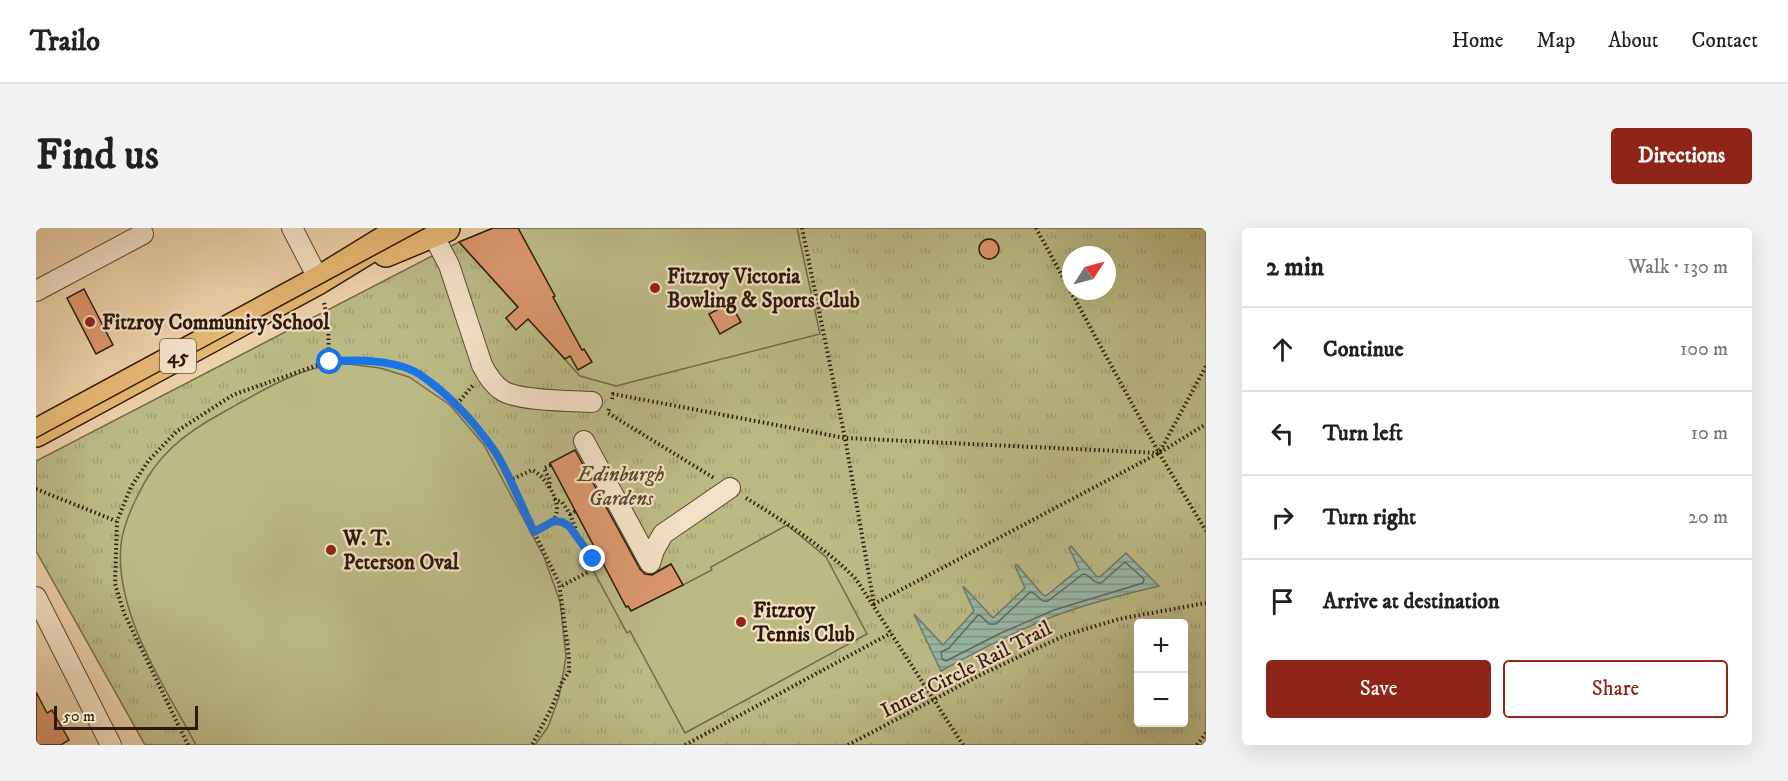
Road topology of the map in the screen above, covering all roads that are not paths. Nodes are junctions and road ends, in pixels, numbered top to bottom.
1 (292, 228) edge
2 (404, 228) edge
3 (439, 231) edge
4 (142, 234) dead end
5 (36, 291) edge
6 (322, 292) junction
7 (592, 402) dead end
8 (36, 433) edge
9 (584, 441) dead end
10 (729, 488) road end
11 (36, 597) edge
12 (111, 745) edge

1 - 6 street
2 - 6 highway, 45
3 - 6 highway, 45
3 - 7 street
4 - 5 street
6 - 8 highway, 45
9 - 10 street
11 - 12 street

